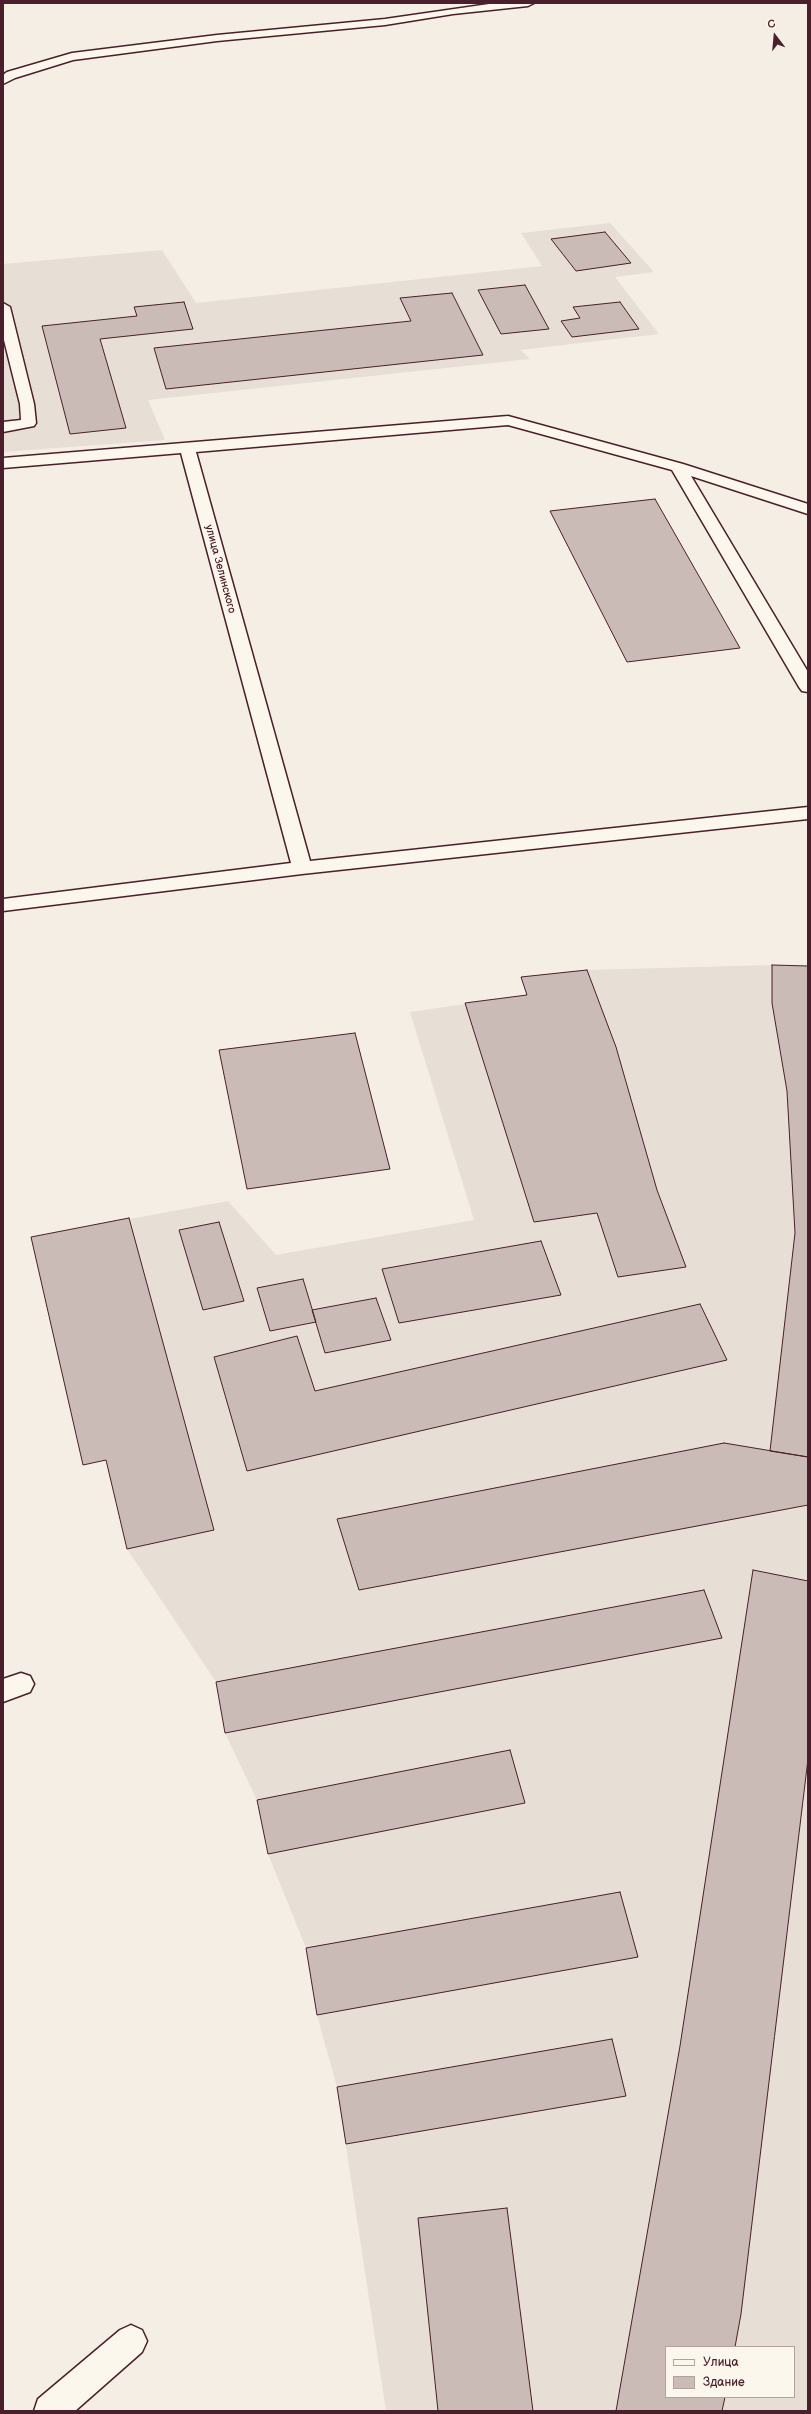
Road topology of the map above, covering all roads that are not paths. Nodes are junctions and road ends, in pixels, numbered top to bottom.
1 (528, 3) edge
2 (3, 80) edge
3 (3, 307) edge
4 (3, 427) edge
5 (187, 448) junction
6 (3, 463) edge
7 (678, 467) junction
8 (808, 509) edge
9 (808, 687) edge
10 (808, 813) edge
11 (302, 868) junction
12 (3, 905) edge
13 (131, 2341) dead end
14 (50, 2411) edge

1 - 2 street
3 - 4 street
5 - 6 street
5 - 7 street
5 - 11 street, улица Зелинского
7 - 8 street
7 - 9 street
10 - 11 street
11 - 12 street
13 - 14 street

